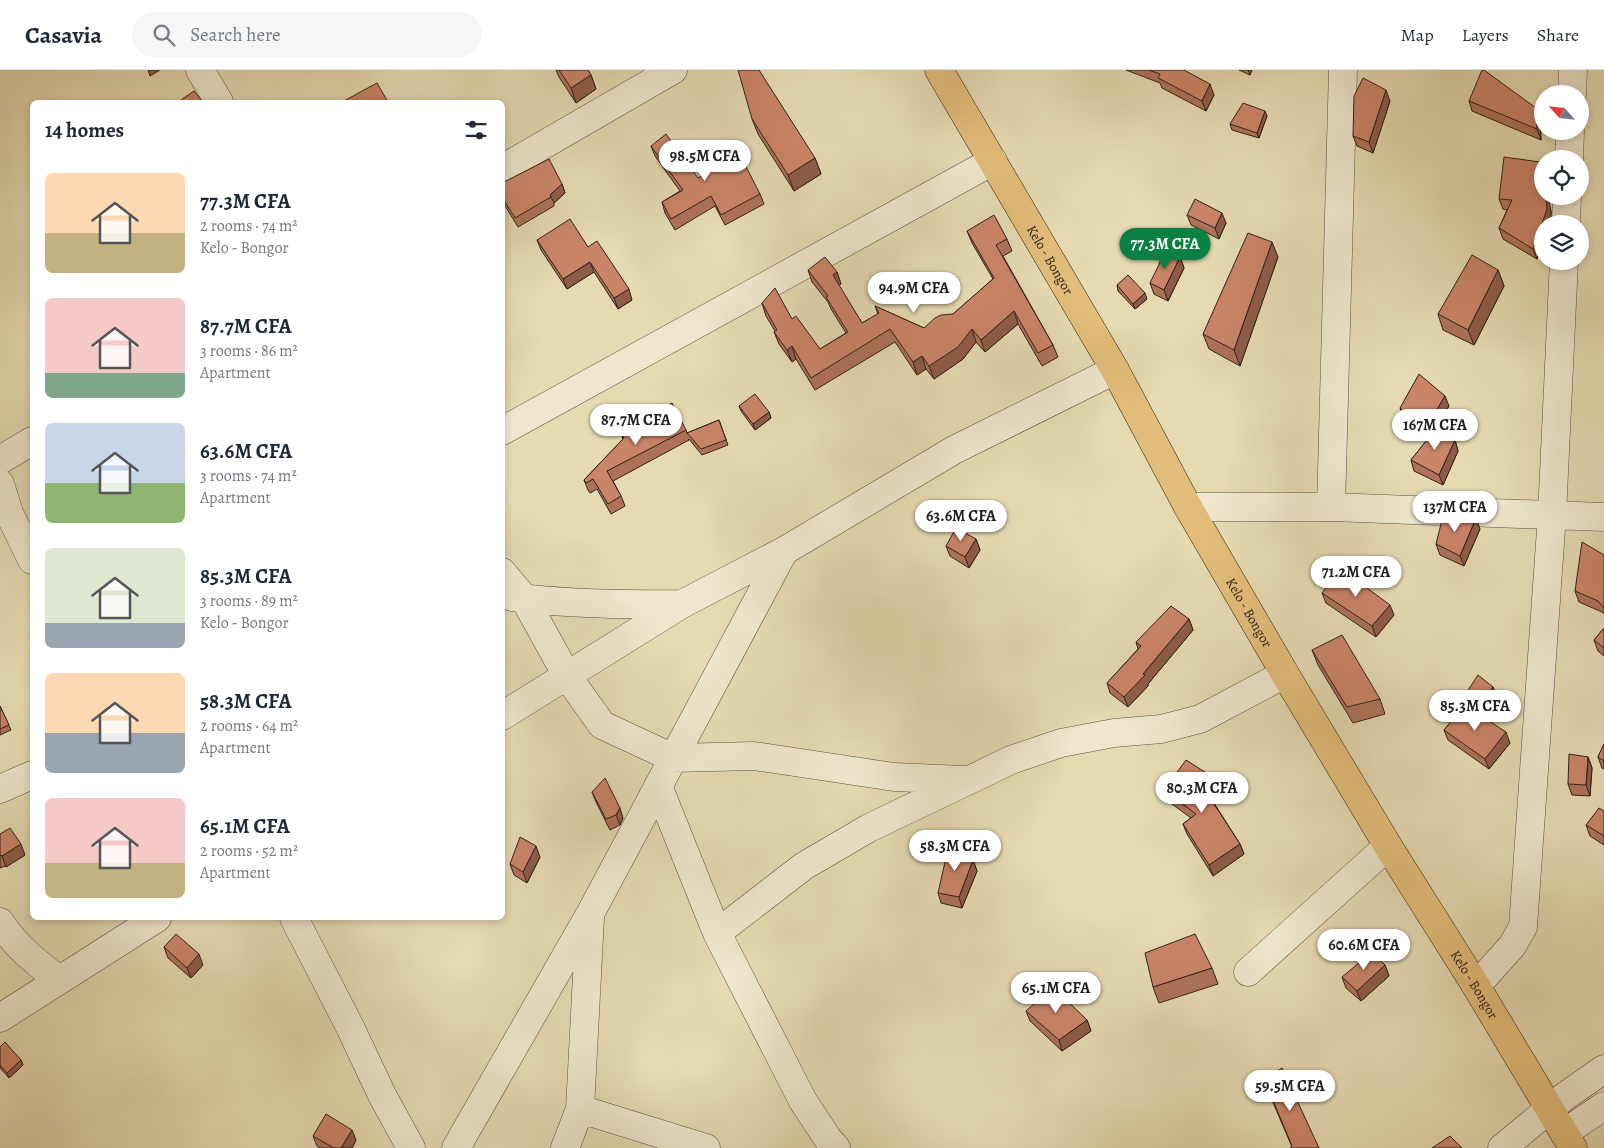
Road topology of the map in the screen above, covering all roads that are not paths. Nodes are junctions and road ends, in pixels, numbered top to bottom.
1 (200, 70) edge
2 (673, 70) edge
3 (939, 70) edge
4 (1343, 70) edge
5 (1573, 70) edge
6 (1572, 85) edge
7 (218, 100) edge
8 (993, 161) junction
9 (505, 167) edge
10 (1564, 270) edge
11 (1115, 370) junction
12 (505, 429) edge
13 (0, 484) edge
14 (1188, 507) junction
15 (1331, 507) junction
16 (1552, 515) junction
17 (1604, 516) edge
18 (784, 550) junction
19 (30, 556) edge
20 (505, 579) edge
21 (513, 597) edge
22 (682, 604) junction
23 (1285, 674) junction
24 (567, 676) junction
25 (505, 714) edge
26 (673, 758) junction
27 (30, 776) edge
28 (967, 780) junction
29 (658, 786) junction
30 (0, 789) edge
31 (1388, 846) junction
32 (590, 914) junction
33 (154, 920) edge
34 (295, 920) edge
35 (0, 922) edge
36 (717, 933) junction
37 (1248, 972) dead end
38 (59, 980) junction
39 (1476, 986) junction
40 (0, 1018) edge
41 (1604, 1069) edge
42 (1604, 1106) edge
43 (580, 1109) junction
44 (1550, 1109) junction
45 (1569, 1140) edge
46 (411, 1148) edge
47 (456, 1148) edge
48 (565, 1148) edge
49 (706, 1148) edge
50 (836, 1148) edge
51 (1502, 1148) edge

1 - 7 street
2 - 9 street
3 - 8 highway, Kelo - Bongor
4 - 15 street
5 - 6 street
8 - 11 highway, Kelo - Bongor
8 - 12 street
10 - 16 street
11 - 14 highway, Kelo - Bongor
11 - 18 street
13 - 19 street
14 - 15 street
14 - 23 highway, Kelo - Bongor
15 - 16 street
16 - 17 street
16 - 39 street
18 - 22 street
18 - 26 street
20 - 21 street
21 - 22 street
21 - 24 street
22 - 24 street
23 - 28 street
23 - 31 highway, Kelo - Bongor
24 - 25 street
24 - 26 street
26 - 28 street
26 - 29 street
27 - 30 street
28 - 36 street
29 - 32 street
29 - 36 street
31 - 37 street
31 - 39 highway, Kelo - Bongor
32 - 43 street
32 - 47 street
33 - 38 street
34 - 46 street
35 - 38 street
36 - 50 street
38 - 40 street
39 - 44 highway, Kelo - Bongor
41 - 44 street
42 - 45 street
43 - 48 street
43 - 49 street
44 - 45 highway, Kelo - Bongor
44 - 51 street

